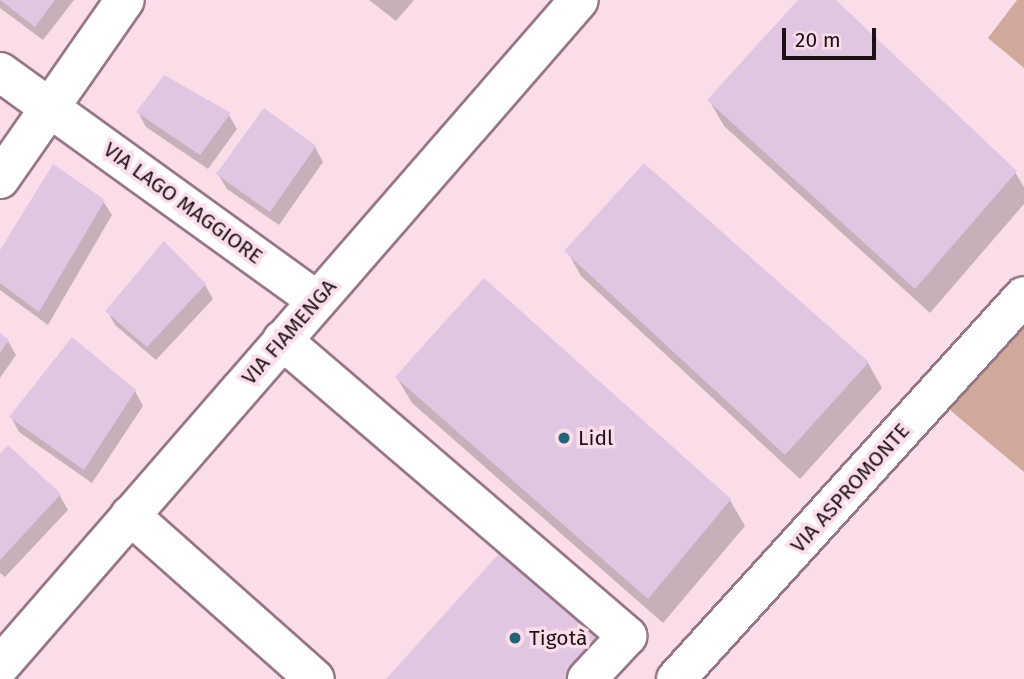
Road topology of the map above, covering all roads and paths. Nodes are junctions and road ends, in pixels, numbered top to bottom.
1 (125, 0) edge
2 (579, 0) edge
3 (0, 72) edge
4 (49, 107) junction
5 (0, 179) edge
6 (1024, 296) edge
7 (316, 300) junction
8 (282, 340) junction
9 (130, 515) junction
10 (0, 666) edge
11 (315, 679) edge
12 (587, 679) edge
13 (676, 679) edge

1 - 4 street
2 - 7 street, VIA FIAMENGA
3 - 4 street, VIA LAGO MAGGIORE
4 - 5 street
4 - 7 street, VIA LAGO MAGGIORE
6 - 13 street, VIA ASPROMONTE
7 - 8 street, VIA FIAMENGA
8 - 9 street, VIA FIAMENGA
8 - 12 street
9 - 10 street, VIA FIAMENGA
9 - 11 street

